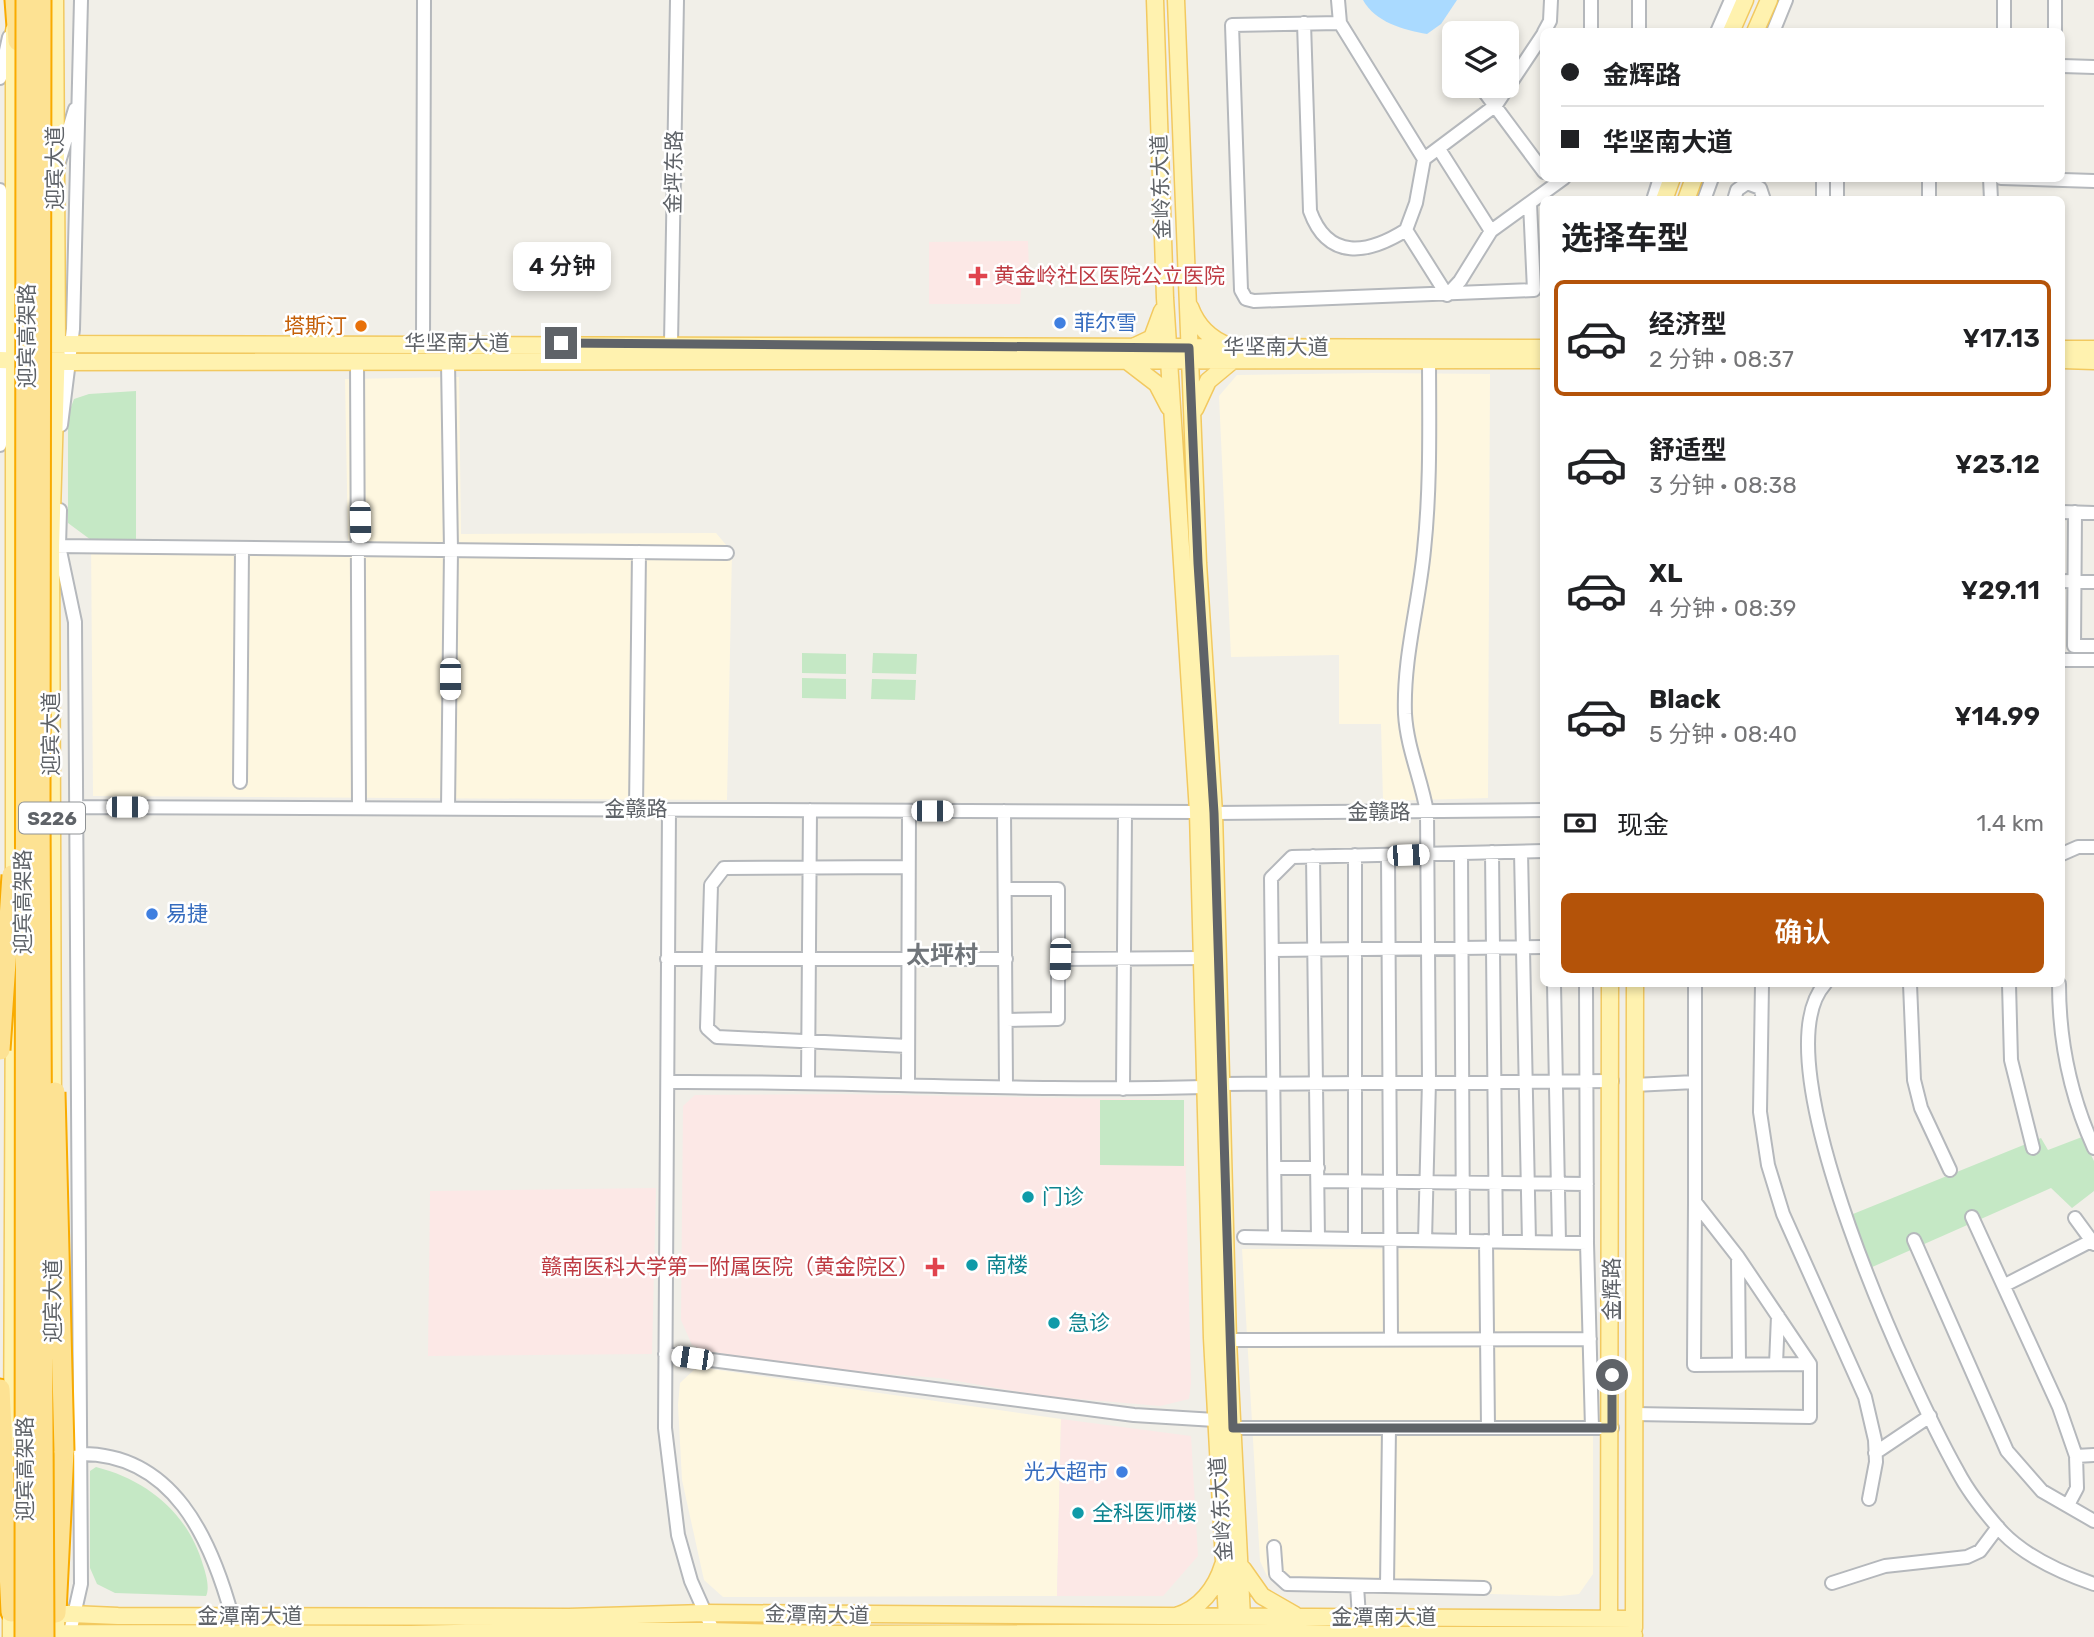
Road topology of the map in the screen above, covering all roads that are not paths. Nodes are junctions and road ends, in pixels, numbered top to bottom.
1 (41, 0) edge
2 (54, 0) edge
3 (82, 0) edge
4 (424, 0) edge
5 (677, 0) edge
6 (1155, 0) edge
7 (1176, 0) edge
8 (1338, 0) edge
9 (1551, 0) edge
10 (1591, 0) edge
11 (1639, 0) edge
12 (1731, 0) edge
13 (1745, 0) edge
14 (1769, 0) edge
15 (1786, 0) edge
16 (2004, 0) edge
17 (2055, 0) edge
18 (18, 3) edge
19 (1304, 23) junction
20 (1340, 23) junction
21 (1546, 28) edge
22 (1591, 28) edge
23 (1639, 28) edge
24 (1719, 28) edge
25 (1733, 28) edge
26 (1757, 28) edge
27 (1775, 28) edge
28 (2004, 28) edge
29 (2055, 28) edge
30 (1540, 38) edge
31 (2065, 66) edge
32 (2094, 66) edge
33 (0, 78) edge
34 (80, 92) junction
35 (1490, 98) edge
36 (1496, 105) junction
37 (1438, 149) junction
38 (1424, 159) junction
39 (1540, 166) edge
40 (55, 176) junction
41 (2065, 180) edge
42 (2094, 181) edge
43 (1554, 182) edge
44 (1752, 182) edge
45 (0, 190) edge
46 (1736, 196) edge
47 (1530, 203) junction
48 (1406, 230) junction
49 (1491, 230) junction
50 (1447, 295) junction
51 (1165, 298) junction
52 (1187, 298) junction
53 (423, 343) junction
54 (64, 344) junction
55 (671, 344) junction
56 (1540, 348) edge
57 (2065, 349) edge
58 (2094, 349) edge
59 (5, 352) edge
60 (1429, 353) junction
61 (1190, 354) junction
62 (1232, 354) junction
63 (1127, 355) junction
64 (1169, 355) junction
65 (1540, 360) edge
66 (2065, 360) edge
67 (2094, 361) edge
68 (63, 362) junction
69 (357, 362) junction
70 (448, 362) junction
71 (1174, 418) junction
72 (1193, 419) junction
73 (0, 445) edge
74 (2065, 512) edge
75 (2075, 512) junction
76 (2094, 513) edge
77 (55, 546) junction
78 (242, 548) junction
79 (360, 549) junction
80 (451, 550) junction
81 (639, 552) junction
82 (727, 553) dead end
83 (1191, 564) junction
84 (2068, 581) edge
85 (2094, 582) edge
86 (25, 622) junction
87 (2094, 646) edge
88 (2065, 660) edge
89 (2094, 660) edge
90 (240, 782) dead end
91 (75, 807) junction
92 (359, 808) junction
93 (448, 809) junction
94 (636, 809) junction
95 (40, 810) junction
96 (669, 810) junction
97 (810, 810) junction
98 (1540, 810) edge
99 (909, 811) junction
100 (1004, 811) junction
101 (1125, 812) junction
102 (1427, 812) junction
103 (1206, 813) junction
104 (2094, 847) edge
105 (1540, 851) edge
106 (1492, 852) junction
107 (1521, 852) junction
108 (1461, 853) junction
109 (2065, 853) edge
110 (1427, 854) junction
111 (1355, 855) junction
112 (1388, 855) junction
113 (1313, 856) junction
114 (908, 867) junction
115 (809, 868) junction
116 (1007, 890) junction
117 (1523, 947) junction
118 (1540, 947) edge
119 (1462, 948) junction
120 (1493, 948) junction
121 (1355, 949) junction
122 (1388, 949) junction
123 (1427, 949) junction
124 (1272, 950) junction
125 (1314, 950) junction
126 (1204, 958) junction
127 (667, 959) junction
128 (711, 959) junction
129 (809, 959) junction
130 (908, 959) junction
131 (1006, 959) junction
132 (1060, 959) junction
133 (1124, 959) junction
134 (1554, 987) edge
135 (1586, 987) edge
136 (1610, 987) edge
137 (1635, 987) edge
138 (1695, 987) edge
139 (1762, 987) edge
140 (1823, 987) edge
141 (1910, 987) edge
142 (2009, 987) edge
143 (2059, 987) edge
144 (1006, 1020) junction
145 (808, 1042) junction
146 (908, 1046) junction
147 (0, 1050) edge
148 (1556, 1079) junction
149 (1586, 1079) junction
150 (1462, 1080) junction
151 (1494, 1080) junction
152 (1526, 1080) junction
153 (1316, 1081) junction
154 (1355, 1081) junction
155 (1388, 1081) junction
156 (1429, 1081) junction
157 (1612, 1081) junction
158 (668, 1082) junction
159 (808, 1082) junction
160 (1273, 1082) junction
161 (1695, 1082) junction
162 (908, 1084) junction
163 (1223, 1084) junction
164 (1634, 1085) junction
165 (1006, 1086) junction
166 (1205, 1087) junction
167 (1123, 1089) junction
168 (2033, 1148) dead end
169 (2094, 1148) edge
170 (1275, 1168) junction
171 (1950, 1170) dead end
172 (1318, 1175) junction
173 (1356, 1182) junction
174 (1388, 1182) junction
175 (1427, 1182) junction
176 (1463, 1183) junction
177 (1496, 1183) junction
178 (1528, 1183) junction
179 (1558, 1184) junction
180 (1587, 1184) junction
181 (1695, 1202) junction
182 (1972, 1217) dead end
183 (2076, 1218) dead end
184 (1244, 1237) dead end
185 (1275, 1237) junction
186 (1318, 1238) junction
187 (1356, 1238) junction
188 (1388, 1239) junction
189 (1425, 1240) junction
190 (1463, 1240) junction
191 (1914, 1240) dead end
192 (1491, 1241) junction
193 (1529, 1242) junction
194 (1559, 1242) junction
195 (2093, 1242) edge
196 (1587, 1243) junction
197 (1738, 1257) junction
198 (2005, 1285) junction
199 (1778, 1316) junction
200 (1391, 1339) junction
201 (1486, 1339) junction
202 (1590, 1339) junction
203 (1228, 1340) junction
204 (665, 1354) junction
205 (1738, 1364) junction
206 (1776, 1364) junction
207 (1810, 1364) junction
208 (0, 1389) edge
209 (1634, 1414) junction
210 (1930, 1416) junction
211 (1215, 1420) junction
212 (1233, 1428) junction
213 (1389, 1428) junction
214 (1488, 1428) junction
215 (1592, 1428) junction
216 (1612, 1428) junction
217 (72, 1453) junction
218 (1875, 1453) junction
219 (2094, 1455) edge
220 (2076, 1456) junction
221 (1228, 1484) junction
222 (1869, 1499) dead end
223 (2068, 1505) junction
224 (2094, 1521) edge
225 (1998, 1527) junction
226 (1274, 1547) dead end
227 (1225, 1559) junction
228 (1241, 1564) junction
229 (1832, 1583) dead end
230 (2094, 1584) edge
231 (1357, 1586) junction
232 (1387, 1586) junction
233 (1484, 1588) dead end
234 (65, 1614) junction
235 (705, 1614) junction
236 (1304, 1617) junction
237 (1359, 1617) junction
238 (9, 1626) edge
239 (231, 1628) edge
240 (1235, 1629) edge
241 (1164, 1630) edge
242 (1609, 1630) edge
243 (1634, 1631) edge
244 (633, 1633) edge
245 (567, 1634) edge
246 (715, 1634) edge
247 (411, 1635) edge
248 (1283, 1635) edge
249 (59, 1636) edge
250 (824, 1636) edge
251 (1373, 1636) edge

1 - 95 highway, 迎宾高架路, bridge
2 - 40 main road, 迎宾大道 / S226
3 - 34 street
4 - 53 street
5 - 55 street, 金坪东路
6 - 51 main road, 金岭东大道
7 - 52 main road, 金岭东大道
8 - 20 street
9 - 21 street
10 - 22 street
11 - 23 street
12 - 24 street
13 - 25 main road
14 - 26 main road
15 - 27 street
16 - 28 street
17 - 29 street
18 - 33 street
18 - 59 main road, 迎宾大道 / S226
18 - 86 highway, 迎宾高架路, bridge
19 - 20 street
19 - 48 street
19 - 50 street
20 - 38 street
30 - 36 street
31 - 32 street
34 - 40 street
34 - 54 street
35 - 36 street
36 - 37 street
36 - 39 street
37 - 38 street
37 - 49 street
38 - 48 street
40 - 54 main road, 迎宾大道 / S226
41 - 42 street
43 - 47 street
44 - 46 street
45 - 59 street
47 - 49 street
47 - 50 street
48 - 50 street
49 - 50 street
51 - 63 main road
51 - 64 main road, 金岭东大道
52 - 61 main road, 金岭东大道
52 - 62 main road
53 - 54 main road, 华坚南大道
53 - 55 main road, 华坚南大道
54 - 59 main road, 华坚南大道
54 - 68 main road, 迎宾大道 / S226
55 - 63 main road, 华坚南大道
56 - 60 main road, 华坚南大道
57 - 58 main road
59 - 68 main road, 华坚南大道
59 - 73 street
59 - 238 main road, 迎宾大道 / S226
60 - 62 main road, 华坚南大道
60 - 65 main road, 华坚南大道
60 - 102 street
61 - 62 main road, 华坚南大道
61 - 64 main road, 华坚南大道
61 - 72 main road, 金岭东大道
62 - 72 main road
63 - 64 main road, 华坚南大道
63 - 70 main road, 华坚南大道
63 - 71 main road
64 - 71 main road, 金岭东大道
66 - 67 main road
68 - 69 main road, 华坚南大道
68 - 77 main road, 迎宾大道 / S226
69 - 70 main road, 华坚南大道
69 - 79 street
70 - 80 street
71 - 83 main road, 金岭东大道
72 - 83 main road, 金岭东大道
74 - 75 street
75 - 76 street
75 - 84 street
77 - 78 street
77 - 91 street
77 - 234 main road, 迎宾大道 / S226
78 - 79 street
78 - 90 street
79 - 80 street
79 - 92 street
80 - 81 street
80 - 93 street
81 - 82 street
81 - 94 street
83 - 103 main road, 金岭东大道
84 - 85 street
84 - 87 street
86 - 147 highway, bridge
86 - 238 highway, 迎宾高架路, bridge
88 - 89 street
91 - 92 street, 金赣路
91 - 217 street
92 - 93 street, 金赣路
93 - 94 street, 金赣路
94 - 96 street, 金赣路
95 - 217 highway, bridge
95 - 249 highway, 迎宾高架路, bridge
96 - 97 street, 金赣路
96 - 127 street
97 - 99 street, 金赣路
97 - 115 street
98 - 102 street, 金赣路
99 - 100 street, 金赣路
99 - 114 street
100 - 101 street, 金赣路
100 - 116 street
101 - 103 street, 金赣路
101 - 133 street
102 - 103 street, 金赣路
102 - 110 street
103 - 126 main road, 金岭东大道
103 - 163 main road, 金岭东大道
104 - 109 street
105 - 107 street
106 - 107 street
106 - 108 street
106 - 120 street
107 - 117 street
108 - 110 street
108 - 119 street
110 - 112 street
110 - 123 street
111 - 112 street
111 - 113 street
111 - 121 street
112 - 122 street
113 - 124 street
113 - 125 street
114 - 115 street
114 - 130 street
115 - 128 street
115 - 129 street
116 - 131 street
116 - 132 street
117 - 118 street
117 - 120 street
117 - 152 street
119 - 120 street
119 - 123 street
119 - 150 street
120 - 151 street
121 - 122 street
121 - 125 street
121 - 154 street
122 - 123 street
122 - 155 street
123 - 156 street
124 - 125 street
124 - 160 street
125 - 153 street
126 - 133 street
126 - 166 main road, 金岭东大道
127 - 128 street
127 - 158 street
128 - 129 street
128 - 145 street
129 - 130 street
129 - 145 street
130 - 131 street
130 - 146 street
131 - 144 street
132 - 133 street
132 - 144 street
133 - 167 street
134 - 148 street
135 - 149 street
136 - 157 main road, 金辉路
137 - 164 main road, 金辉路
138 - 161 street
139 - 218 street
140 - 210 street
141 - 171 street
142 - 168 street
143 - 169 street
144 - 165 street
145 - 146 street
145 - 159 street
146 - 162 street
148 - 149 street
148 - 152 street
148 - 179 street
149 - 157 street
149 - 180 street
150 - 151 street
150 - 156 street
150 - 176 street
151 - 152 street
151 - 177 street
152 - 178 street
153 - 154 street
153 - 160 street
153 - 172 street
154 - 155 street
154 - 173 street
155 - 156 street
155 - 174 street
156 - 175 street
157 - 216 main road, 金辉路
158 - 159 street
158 - 204 street
159 - 162 street
160 - 163 street
160 - 170 street
161 - 164 street
161 - 181 street
162 - 165 street
163 - 203 main road, 金岭东大道
164 - 209 main road, 金辉路
165 - 167 street
166 - 167 street
166 - 211 main road, 金岭东大道
170 - 172 street
170 - 185 street
172 - 173 street
172 - 186 street
173 - 174 street
173 - 187 street
174 - 175 street
174 - 188 street
175 - 176 street
175 - 189 street
176 - 177 street
176 - 190 street
177 - 178 street
177 - 192 street
178 - 179 street
178 - 193 street
179 - 180 street
179 - 194 street
180 - 196 street
181 - 197 street
181 - 205 street
182 - 198 street
183 - 195 street
184 - 185 street
185 - 186 street
186 - 187 street
187 - 188 street
188 - 189 street
188 - 200 street
189 - 190 street
190 - 192 street
191 - 223 street
192 - 193 street
192 - 201 street
193 - 194 street
194 - 196 street
195 - 198 street
196 - 202 street
197 - 199 street
197 - 205 street
198 - 220 street
199 - 206 street
199 - 207 street
200 - 201 street
200 - 203 street
201 - 202 street
201 - 214 street
202 - 215 street
203 - 212 main road, 金岭东大道
204 - 211 street
204 - 235 street
205 - 206 street
206 - 207 street
207 - 209 street
208 - 238 highway
209 - 243 main road, 金辉路
210 - 218 street
210 - 225 street
211 - 221 main road, 金岭东大道
212 - 213 street
212 - 221 main road, 金岭东大道
213 - 214 street
213 - 232 street
214 - 215 street
215 - 216 street
216 - 242 main road, 金辉路
217 - 234 highway
217 - 239 street
218 - 222 street
219 - 220 street
220 - 223 street
221 - 227 main road, 金岭东大道
221 - 228 main road, 金岭东大道
223 - 224 street
225 - 229 street
225 - 230 street
226 - 231 street
227 - 240 main road, 金岭东大道
227 - 241 main road
228 - 236 main road
228 - 240 main road, 金岭东大道
231 - 232 street
231 - 237 street
232 - 233 street
234 - 238 main road, 金潭南大道
234 - 239 main road, 金潭南大道
234 - 249 main road, 迎宾大道 / S226
235 - 239 main road, 金潭南大道
235 - 241 main road, 金潭南大道
235 - 246 street
236 - 237 main road, 金潭南大道
236 - 240 main road, 金潭南大道
237 - 242 main road, 金潭南大道
238 - 249 main road, 金潭南大道
239 - 247 main road, 金潭南大道
239 - 249 main road, 金潭南大道
240 - 241 main road, 金潭南大道
240 - 248 main road, 金潭南大道
241 - 250 main road, 金潭南大道
242 - 243 main road, 金潭南大道
242 - 251 main road, 金潭南大道
244 - 245 main road, 金潭南大道
244 - 246 main road, 金潭南大道
245 - 247 main road, 金潭南大道
246 - 250 main road, 金潭南大道
248 - 251 main road, 金潭南大道

